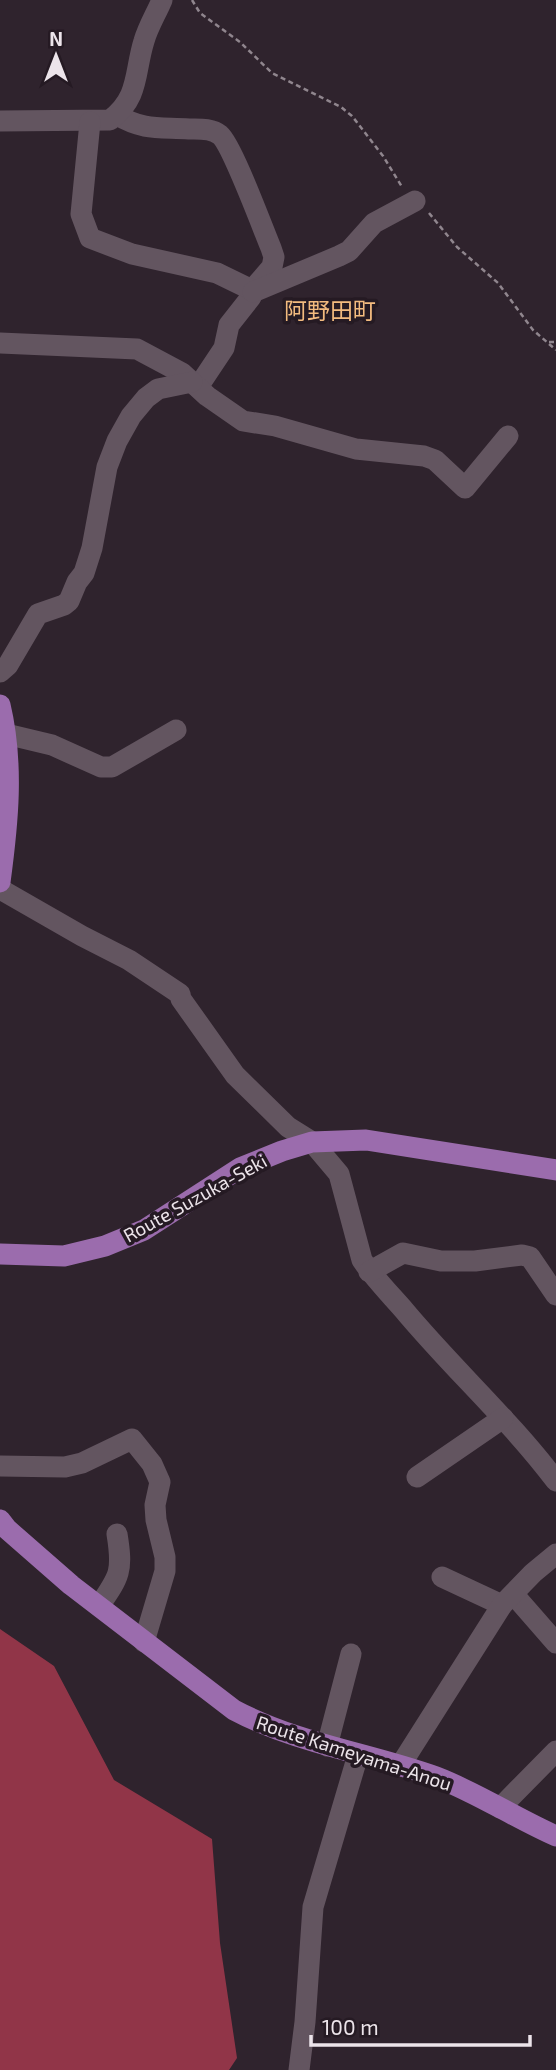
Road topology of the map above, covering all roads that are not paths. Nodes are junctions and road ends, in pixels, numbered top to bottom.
1 (162, 0) edge
2 (117, 115) junction
3 (0, 121) edge
4 (90, 122) junction
5 (415, 201) road end
6 (252, 292) junction
7 (0, 342) edge
8 (195, 384) junction
9 (508, 436) dead end
10 (0, 672) edge
11 (2, 718) edge
12 (176, 730) dead end
13 (0, 882) edge
14 (0, 888) edge
15 (312, 1142) junction
16 (556, 1170) edge
17 (0, 1254) edge
18 (369, 1272) junction
19 (556, 1294) edge
20 (503, 1418) junction
21 (0, 1466) edge
22 (417, 1477) dead end
23 (556, 1481) edge
24 (0, 1520) edge
25 (117, 1534) dead end
26 (556, 1554) edge
27 (442, 1577) dead end
28 (508, 1600) junction
29 (99, 1606) junction
30 (144, 1642) junction
31 (556, 1643) edge
32 (351, 1654) dead end
33 (327, 1746) junction
34 (556, 1751) edge
35 (359, 1755) junction
36 (400, 1766) junction
37 (500, 1808) junction
38 (556, 1836) edge
39 (299, 2070) edge

1 - 2 street
2 - 4 street
2 - 6 street
3 - 4 street
4 - 6 street
5 - 6 street
6 - 8 street
7 - 8 street
8 - 9 street
8 - 10 street
11 - 12 street
11 - 13 main road
14 - 15 street
15 - 16 main road, Route Suzuka-Seki
15 - 17 main road, Route Suzuka-Seki
15 - 18 street
18 - 19 street
18 - 20 street
20 - 22 street
20 - 23 street
21 - 30 street
24 - 29 main road, Route Kameyama-Anou
25 - 29 street
26 - 28 street
27 - 28 street
28 - 31 street
28 - 36 street
29 - 30 main road, Route Kameyama-Anou
30 - 33 main road, Route Kameyama-Anou
32 - 33 street
33 - 35 main road, Route Kameyama-Anou
34 - 37 street
35 - 36 main road, Route Kameyama-Anou
35 - 39 street
36 - 37 main road, Route Kameyama-Anou
37 - 38 main road, Route Kameyama-Anou

